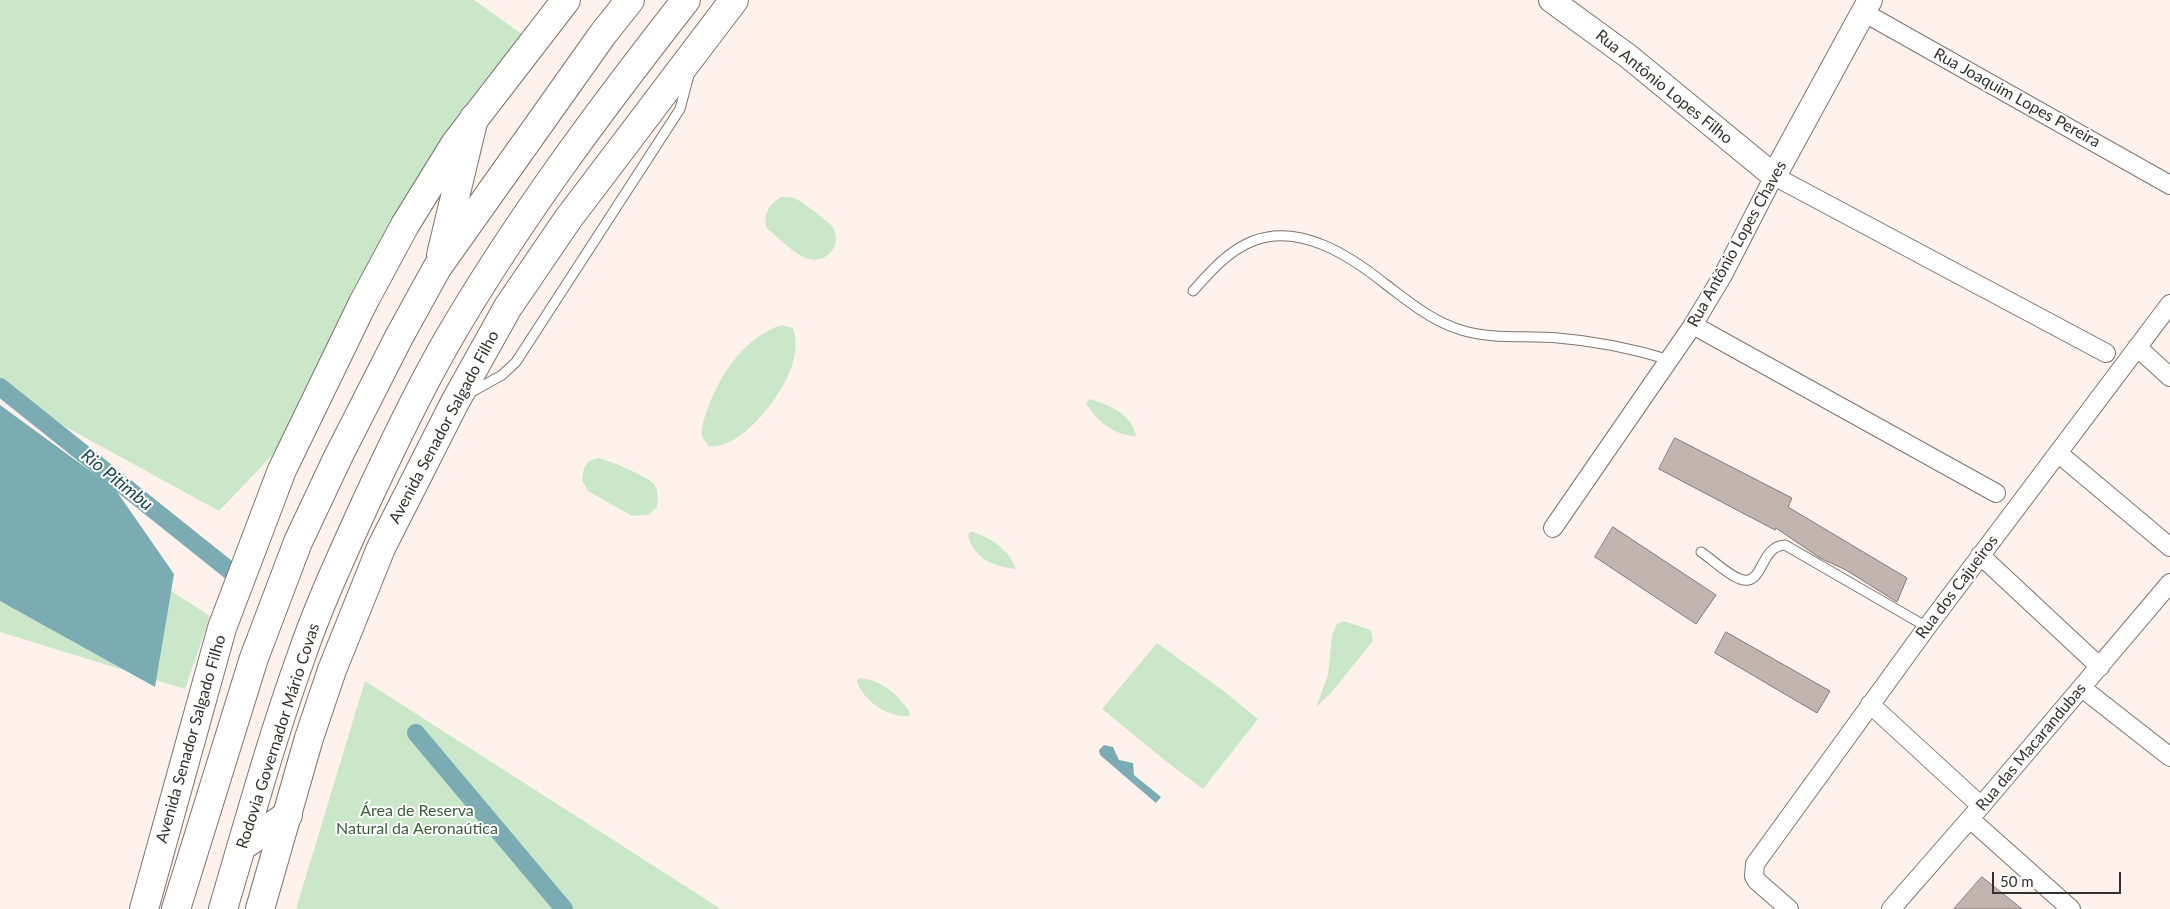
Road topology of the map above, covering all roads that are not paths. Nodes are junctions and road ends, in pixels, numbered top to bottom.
1 (566, 0) edge
2 (630, 0) edge
3 (686, 0) edge
4 (734, 0) edge
5 (1551, 0) edge
6 (1866, 6) edge
7 (696, 51) junction
8 (474, 118) junction
9 (1774, 176) junction
10 (2170, 185) edge
11 (437, 268) junction
12 (1193, 291) dead end
13 (2170, 304) edge
14 (1693, 324) junction
15 (2137, 347) junction
16 (2106, 352) dead end
17 (1670, 360) junction
18 (2170, 377) edge
19 (455, 402) junction
20 (2058, 453) junction
21 (1996, 493) dead end
22 (1553, 528) dead end
23 (350, 538) joint
24 (2170, 547) edge
25 (1701, 552) dead end
26 (1980, 555) junction
27 (2170, 583) edge
28 (1926, 627) junction
29 (2100, 667) junction
30 (2082, 688) junction
31 (1870, 704) junction
32 (2170, 757) edge
33 (1976, 812) junction
34 (288, 815) junction
35 (241, 847) junction
36 (144, 909) edge
37 (176, 909) edge
38 (223, 909) edge
39 (260, 909) edge
40 (1790, 909) edge
41 (1891, 909) edge
42 (2071, 909) edge

1 - 8 main road, Avenida Senador Salgado Filho
2 - 11 main road
3 - 23 main road, Avenida Senador Salgado Filho
4 - 7 main road, Avenida Senador Salgado Filho
5 - 9 street, Rua Antônio Lopes Filho
6 - 9 street, Rua Antônio Lopes Chaves
6 - 10 street, Rua Joaquim Lopes Pereira
7 - 19 main road, Avenida Senador Salgado Filho
7 - 19 lane
8 - 11 main road
8 - 36 main road, Avenida Senador Salgado Filho
9 - 14 street, Rua Antônio Lopes Chaves
9 - 16 street
11 - 37 main road
12 - 17 lane
13 - 15 street, Rua dos Cajueiros
14 - 17 street, Rua Antônio Lopes Chaves
14 - 21 street
15 - 18 street
15 - 20 street, Rua dos Cajueiros
17 - 22 street, Rua Antônio Lopes Chaves
19 - 34 main road, Avenida Senador Salgado Filho
20 - 24 street
20 - 26 street, Rua dos Cajueiros
23 - 35 main road, Rodovia Governador Mário Covas
25 - 28 lane
26 - 28 street, Rua dos Cajueiros
26 - 29 street
27 - 29 street, Rua das Macarandubas
28 - 31 street, Rua dos Cajueiros
29 - 30 street, Rua das Macarandubas
30 - 32 street
30 - 33 street, Rua das Macarandubas
31 - 33 street
31 - 40 street, Rua dos Cajueiros
33 - 41 street, Rua das Macarandubas
33 - 42 street
34 - 35 main road
34 - 39 main road, Avenida Senador Salgado Filho
35 - 38 main road, Rodovia Governador Mário Covas

